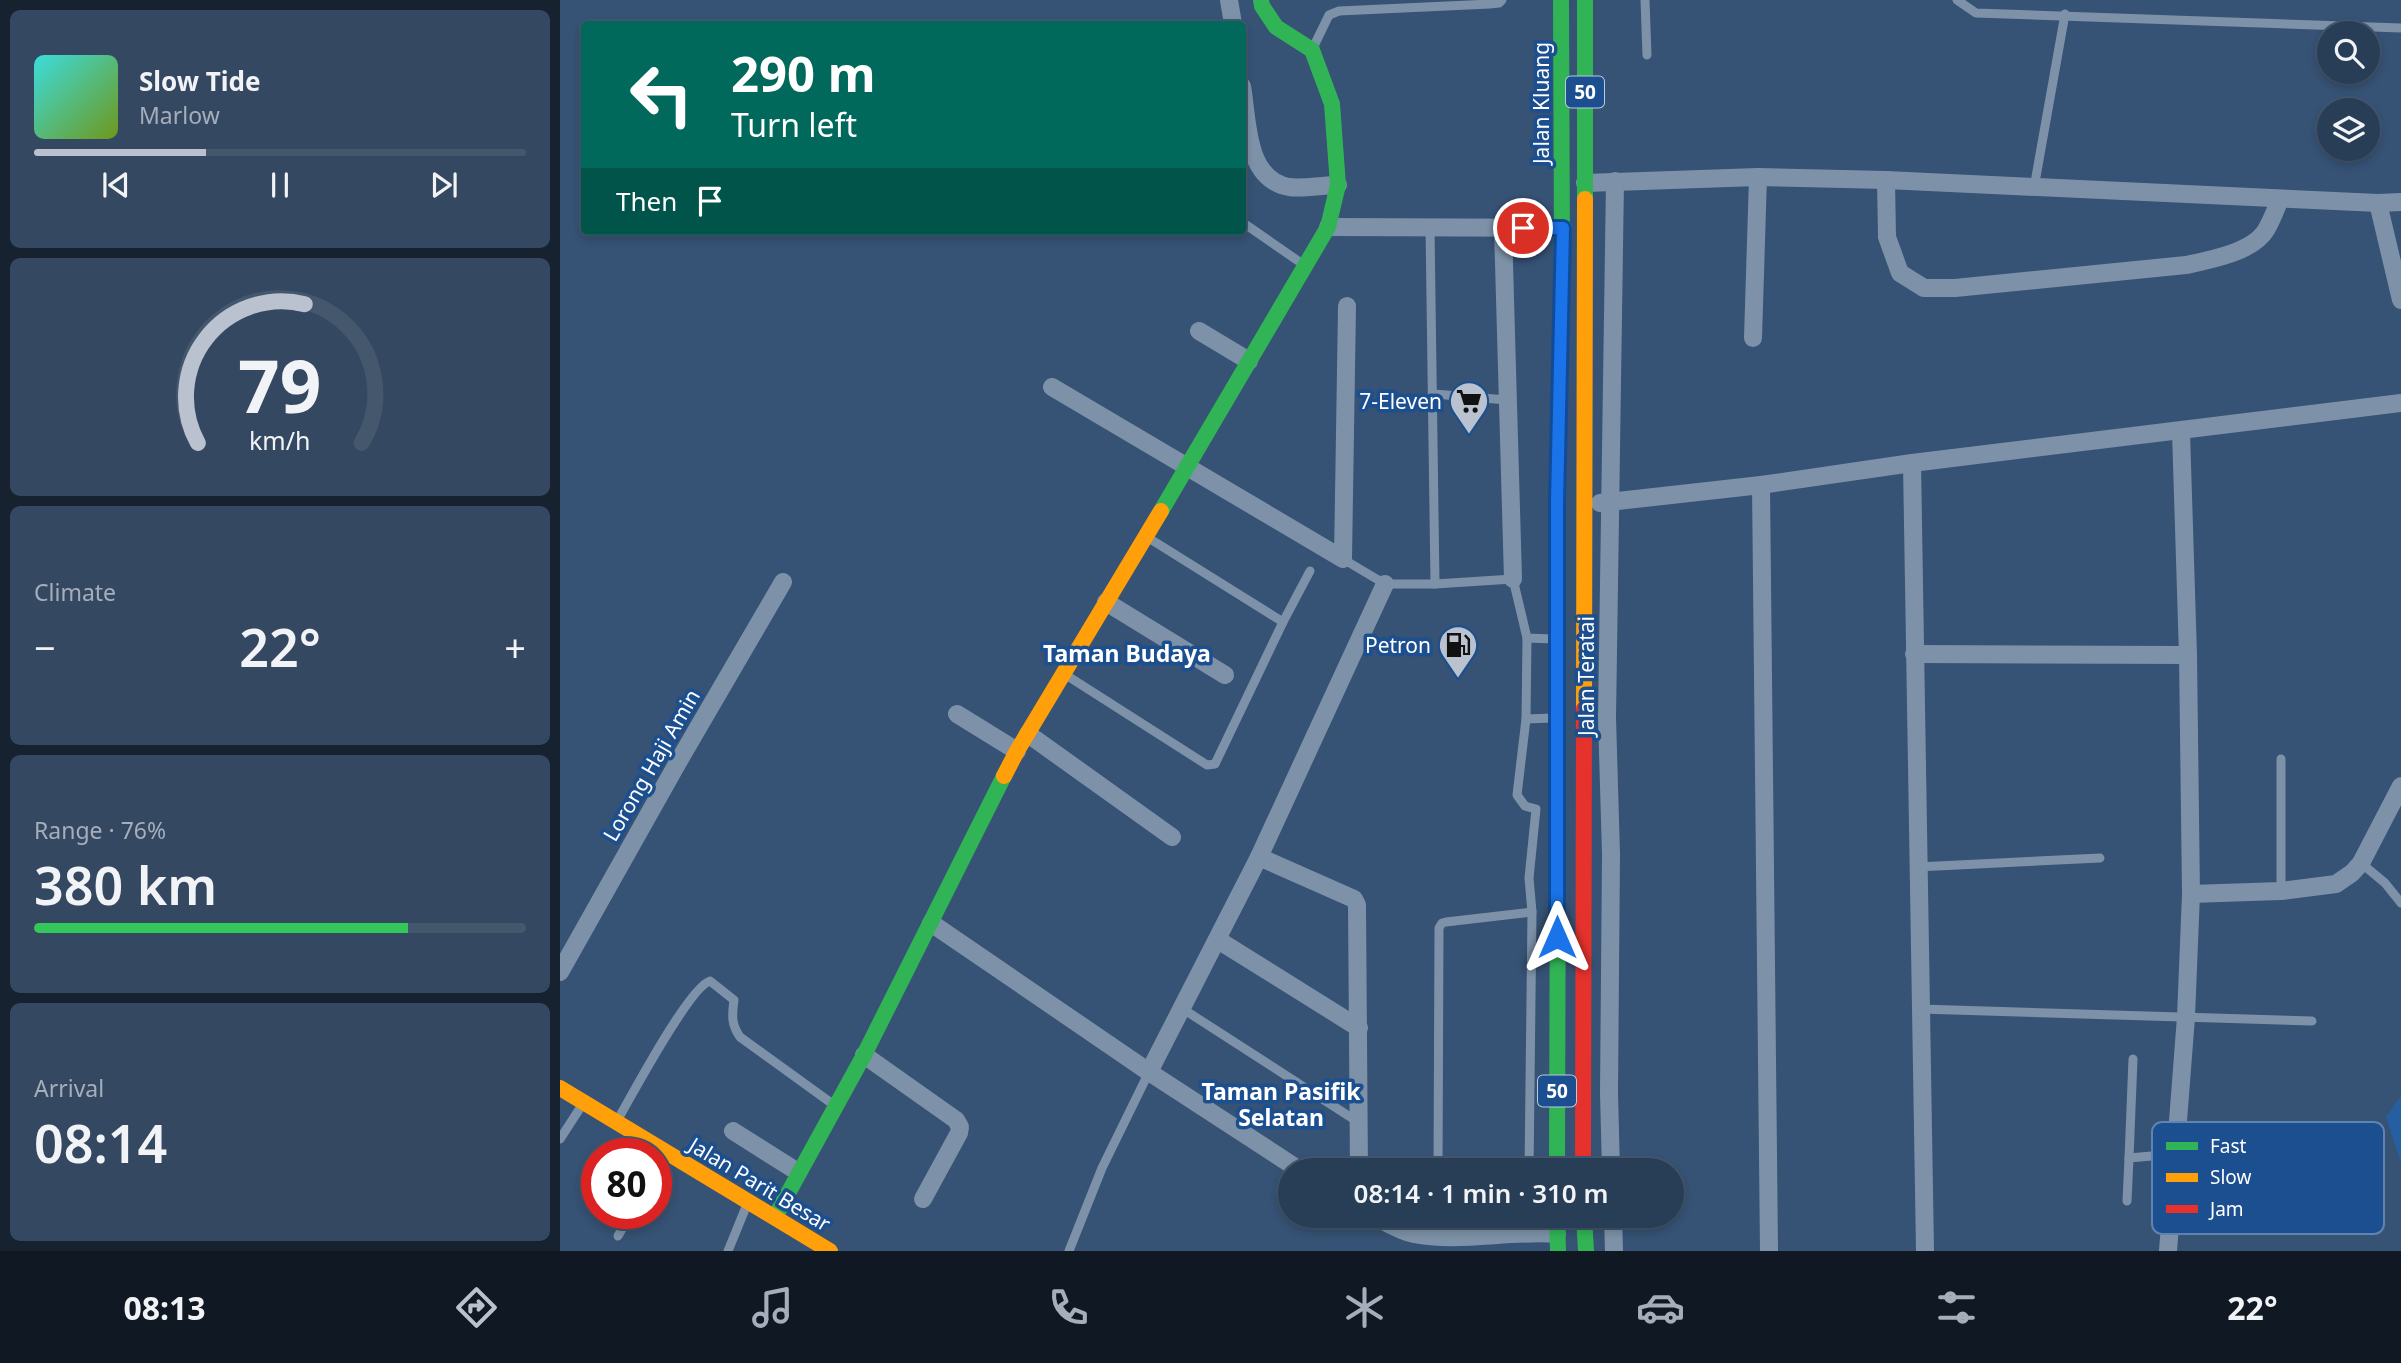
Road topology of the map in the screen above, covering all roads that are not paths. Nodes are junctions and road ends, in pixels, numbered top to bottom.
1 (1229, 0) edge
2 (1261, 0) edge
3 (1502, 0) edge
4 (1561, 0) edge
5 (1585, 0) edge
6 (1645, 0) edge
7 (1958, 0) edge
8 (2065, 14) junction
9 (1232, 21) edge
10 (2401, 28) edge
11 (1312, 51) junction
12 (1647, 55) dead end
13 (1246, 112) edge
14 (1758, 177) junction
15 (1886, 180) junction
16 (1615, 181) junction
17 (1585, 183) junction
18 (1338, 185) junction
19 (2034, 188) junction
20 (2280, 199) junction
21 (2401, 201) edge
22 (2378, 204) junction
23 (1246, 225) edge
24 (1328, 227) junction
25 (1430, 228) junction
26 (1503, 228) junction
27 (1563, 228) junction
28 (1304, 265) junction
29 (2401, 300) edge
30 (1347, 306) dead end
31 (1199, 331) dead end
32 (1753, 338) dead end
33 (1249, 361) junction
34 (1052, 387) dead end
35 (1434, 394) junction
36 (1507, 400) junction
37 (2401, 403) edge
38 (2181, 432) junction
39 (1912, 463) junction
40 (1187, 467) junction
41 (1761, 485) junction
42 (1611, 502) junction
43 (1583, 504) junction
44 (1145, 536) junction
45 (1343, 559) junction
46 (1310, 571) dead end
47 (1513, 579) junction
48 (783, 582) dead end
49 (1385, 583) junction
50 (1435, 584) junction
51 (1105, 602) junction
52 (1283, 622) junction
53 (1527, 638) junction
54 (1557, 639) junction
55 (1914, 654) junction
56 (2188, 655) junction
57 (1065, 674) junction
58 (1225, 675) dead end
59 (957, 714) dead end
60 (1555, 718) junction
61 (1526, 719) junction
62 (1028, 734) junction
63 (1017, 751) junction
64 (2281, 759) dead end
65 (2401, 786) edge
66 (1536, 809) junction
67 (1558, 813) junction
68 (1172, 837) dead end
69 (1558, 838) junction
70 (1532, 852) junction
71 (1599, 855) junction
72 (1259, 857) junction
73 (2100, 858) dead end
74 (2361, 863) junction
75 (1917, 867) junction
76 (2281, 891) junction
77 (2191, 894) junction
78 (2401, 903) edge
79 (1532, 912) junction
80 (931, 923) junction
81 (1218, 940) junction
82 (560, 972) edge
83 (1183, 1009) junction
84 (1920, 1009) junction
85 (2186, 1017) junction
86 (2312, 1021) dead end
87 (1359, 1028) junction
88 (864, 1055) junction
89 (2133, 1059) dead end
90 (1149, 1072) junction
91 (560, 1088) edge
92 (835, 1106) junction
93 (579, 1110) junction
94 (617, 1121) junction
95 (2177, 1122) edge
96 (1360, 1124) junction
97 (733, 1131) dead end
98 (645, 1138) edge
99 (560, 1139) edge
100 (672, 1155) edge
101 (1281, 1158) edge
102 (1359, 1158) edge
103 (1438, 1158) edge
104 (1529, 1158) edge
105 (1557, 1158) edge
106 (1584, 1158) edge
107 (1611, 1158) edge
108 (2129, 1158) junction
109 (2152, 1161) edge
110 (798, 1172) junction
111 (923, 1199) dead end
112 (2127, 1200) dead end
113 (746, 1206) junction
114 (775, 1217) junction
115 (1398, 1228) edge
116 (1437, 1228) edge
117 (1500, 1228) edge
118 (1540, 1228) edge
119 (1585, 1228) edge
120 (1613, 1228) edge
121 (622, 1229) edge
122 (1557, 1234) edge
123 (618, 1236) dead end
124 (1437, 1237) junction
125 (728, 1251) edge
126 (830, 1251) edge
127 (1069, 1251) edge
128 (1586, 1251) edge
129 (1614, 1251) edge
130 (1769, 1251) edge
131 (1925, 1251) edge

1 - 9 street
2 - 11 main road
3 - 11 lane
4 - 27 main road, Jalan Kluang / 50
5 - 17 main road, Jalan Kluang / 50
6 - 12 lane
7 - 8 lane
8 - 10 lane
8 - 19 lane
11 - 18 main road
13 - 18 street
14 - 15 street
14 - 16 street
14 - 32 street
15 - 19 street
15 - 20 street
16 - 17 street
16 - 42 street, Jalan Teratai
17 - 43 main road, Jalan Kluang / 50
18 - 24 main road
19 - 20 street
20 - 22 street
21 - 22 street
22 - 29 street
23 - 28 lane
24 - 25 street
24 - 28 main road
25 - 26 street
25 - 35 lane
26 - 27 street
26 - 36 street
27 - 54 main road, Jalan Kluang / 50
28 - 33 main road
30 - 45 street
31 - 33 street
33 - 40 main road
34 - 40 street
35 - 36 lane
35 - 50 lane
36 - 47 street
37 - 38 street
38 - 39 street
38 - 56 street
39 - 41 street
39 - 55 street
40 - 44 main road
40 - 45 street
41 - 42 street
41 - 130 street
42 - 43 street
42 - 71 street, Jalan Teratai
43 - 71 main road, Jalan Kluang / 50
44 - 51 main road
44 - 52 lane
45 - 49 lane
46 - 52 lane
47 - 50 lane
47 - 53 lane
48 - 82 street, Lorong Haji Amin
49 - 50 lane
49 - 72 street
51 - 57 main road
51 - 58 street
52 - 57 lane
53 - 54 lane
53 - 61 lane
54 - 60 main road, Jalan Kluang / 50
55 - 56 street
55 - 75 street
56 - 77 street
57 - 62 main road
59 - 63 street
60 - 61 lane
60 - 67 main road, Jalan Kluang / 50
61 - 66 lane
62 - 63 main road
62 - 68 street
63 - 80 main road
64 - 76 lane
65 - 74 street
66 - 67 lane
66 - 70 lane
67 - 69 main road, Jalan Kluang / 50
69 - 70 lane
69 - 105 main road, Jalan Kluang / 50
70 - 79 lane
71 - 106 main road, Jalan Kluang / 50
71 - 107 street, Jalan Teratai
72 - 81 street
72 - 87 street
73 - 75 lane
74 - 76 street
74 - 78 lane
75 - 84 street
76 - 77 street
77 - 85 street
79 - 103 lane
79 - 104 lane
80 - 88 main road
80 - 90 street
81 - 83 street
81 - 87 street
83 - 90 street
83 - 96 lane
84 - 85 lane
84 - 131 street
85 - 86 lane
85 - 95 street
87 - 96 street
88 - 92 main road
88 - 111 street
89 - 108 lane
90 - 101 street
90 - 127 lane
91 - 93 main road, Jalan Parit Besar
92 - 94 lane
92 - 110 main road
93 - 94 main road, Jalan Parit Besar
93 - 99 lane
94 - 98 main road, Jalan Parit Besar
96 - 102 street
97 - 110 street
100 - 113 main road, Jalan Parit Besar
108 - 109 lane
108 - 112 lane
110 - 114 main road
113 - 114 main road, Jalan Parit Besar
113 - 125 lane
114 - 126 main road, Jalan Parit Besar
115 - 124 street
116 - 124 lane
117 - 124 street
118 - 122 street
119 - 128 main road
120 - 129 street
121 - 123 lane

